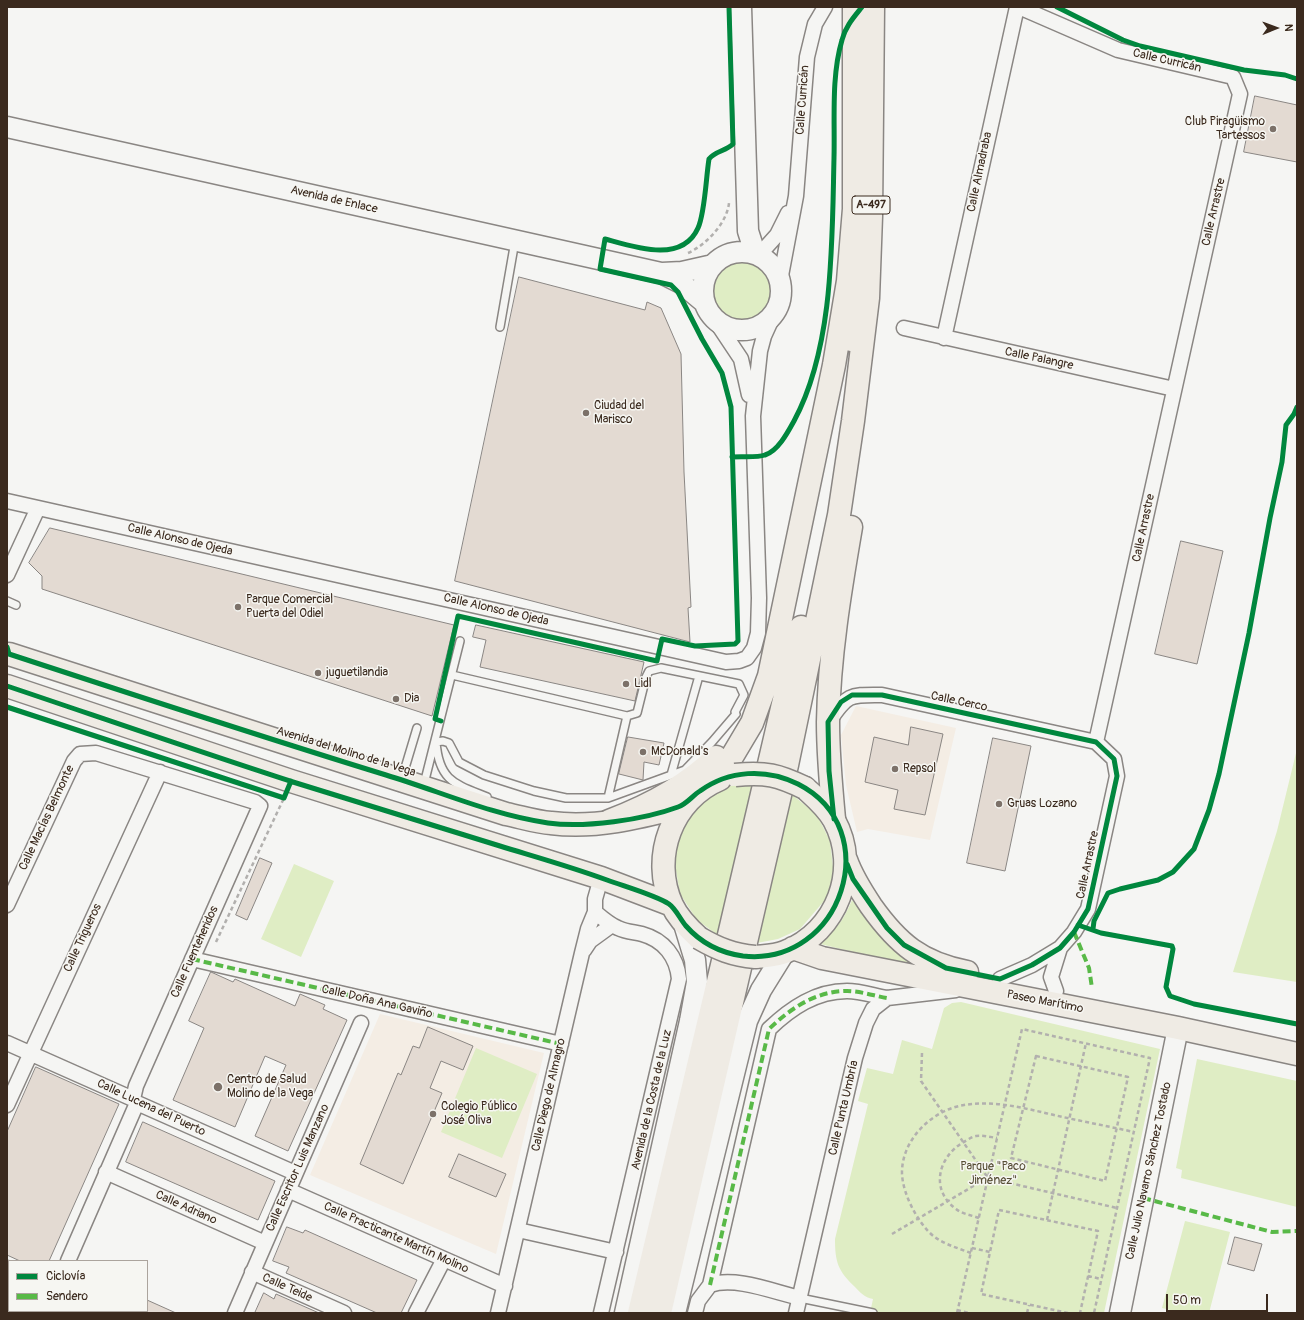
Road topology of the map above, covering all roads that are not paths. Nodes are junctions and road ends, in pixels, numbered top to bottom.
1 (741, 7) edge
2 (825, 7) edge
3 (854, 7) edge
4 (873, 7) edge
5 (1018, 7) edge
6 (1240, 94) joint
7 (862, 112) junction
8 (7, 127) edge
9 (796, 196) junction
10 (738, 197) junction
11 (516, 241) junction
12 (757, 254) junction
13 (714, 263) junction
14 (662, 273) junction
15 (780, 281) junction
16 (848, 281) junction
17 (868, 298) junction
18 (704, 303) junction
19 (774, 314) junction
20 (715, 320) junction
21 (500, 328) dead end
22 (904, 328) dead end
23 (944, 338) junction
24 (1174, 388) junction
25 (753, 416) junction
26 (7, 501) edge
27 (38, 508) junction
28 (7, 575) edge
29 (7, 601) edge
30 (16, 605) dead end
31 (460, 641) dead end
32 (8, 657) edge
33 (452, 675) junction
34 (699, 676) junction
35 (7, 686) edge
36 (627, 716) junction
37 (828, 722) junction
38 (752, 723) junction
39 (417, 728) dead end
40 (436, 742) junction
41 (1096, 742) junction
42 (160, 772) junction
43 (671, 776) junction
44 (401, 780) junction
45 (423, 786) junction
46 (704, 787) junction
47 (608, 798) junction
48 (502, 806) junction
49 (684, 806) junction
50 (834, 820) junction
51 (609, 821) junction
52 (846, 860) junction
53 (601, 878) junction
54 (7, 905) edge
55 (672, 906) junction
56 (595, 912) junction
57 (612, 925) junction
58 (692, 931) junction
59 (1060, 948) junction
60 (789, 950) junction
61 (582, 953) junction
62 (192, 959) junction
63 (1000, 979) junction
64 (976, 988) junction
65 (1056, 991) junction
66 (887, 998) junction
67 (361, 1023) dead end
68 (1178, 1028) junction
69 (1297, 1042) edge
70 (7, 1043) edge
71 (561, 1044) junction
72 (30, 1053) junction
73 (1297, 1054) edge
74 (135, 1101) junction
75 (7, 1105) edge
76 (106, 1172) junction
77 (295, 1173) junction
78 (288, 1190) junction
79 (518, 1230) junction
80 (265, 1243) junction
81 (616, 1252) junction
82 (444, 1259) junction
83 (68, 1260) edge
84 (252, 1272) junction
85 (710, 1285) junction
86 (505, 1286) junction
87 (800, 1298) junction
88 (235, 1313) edge
89 (344, 1313) edge
90 (416, 1313) edge
91 (498, 1313) edge
92 (602, 1313) edge
93 (625, 1313) edge
94 (639, 1313) edge
95 (660, 1313) edge
96 (675, 1313) edge
97 (695, 1313) edge
98 (796, 1313) edge
99 (873, 1313) edge
100 (1120, 1313) edge

1 - 10 street
2 - 9 street, Calle Curricán
3 - 7 main road, A-497
4 - 7 main road, A-497
5 - 6 street, Calle Curricán
5 - 23 street, Calle Almadraba
6 - 24 street, Calle Arrastre
7 - 16 main road, A-497
7 - 17 main road, A-497
8 - 11 street, Avenida de Enlace
9 - 12 street, Calle Curricán
9 - 15 street, Calle Curricán
10 - 12 street
10 - 13 street
11 - 14 street, Avenida de Enlace
11 - 21 lane
12 - 13 street
12 - 15 street
13 - 14 street, Avenida de Enlace
13 - 18 street
14 - 18 street, Avenida de Enlace
15 - 19 street
16 - 38 main road
16 - 94 main road
17 - 37 main road
17 - 95 main road
18 - 20 street
19 - 20 street
19 - 25 street, Calle Alonso de Ojeda
20 - 25 street, Calle Alonso de Ojeda
22 - 23 street, Calle Palangre
23 - 24 street, Calle Palangre
24 - 41 street, Calle Arrastre
25 - 27 street, Calle Alonso de Ojeda
26 - 27 street, Calle Alonso de Ojeda
27 - 28 street
29 - 30 lane
31 - 33 lane
32 - 44 main road, Avenida del Molino de la Vega
33 - 36 lane
33 - 40 lane
34 - 36 lane
34 - 43 lane
34 - 43 lane
35 - 53 main road
36 - 47 lane
37 - 41 street, Calle Cerco
37 - 50 main road
38 - 46 main road
38 - 51 main road
39 - 44 lane
40 - 45 lane
40 - 47 lane
40 - 48 lane
41 - 59 street, Calle Arrastre
42 - 54 street, Calle Macías Belmonte
42 - 62 street, Calle Fuenteheridos
42 - 72 street, Calle Trigueros
43 - 47 lane
44 - 45 main road, Avenida del Molino de la Vega
45 - 48 main road, Avenida del Molino de la Vega
46 - 49 main road
46 - 50 main road, bridge
48 - 51 main road, Avenida del Molino de la Vega
49 - 51 main road, Avenida del Molino de la Vega
49 - 55 main road
50 - 52 main road
52 - 60 main road
52 - 63 main road, Paseo Marítimo
53 - 55 main road
53 - 56 street, Calle Diego de Almagro
55 - 58 main road
56 - 57 street, Avenida de la Costa de la Luz
56 - 61 street, Calle Diego de Almagro
57 - 61 street
57 - 81 street, Avenida de la Costa de la Luz
58 - 60 main road, bridge
58 - 93 street
59 - 63 street, Calle Arrastre
59 - 65 street, Calle Arrastre
60 - 64 main road, Paseo Marítimo
60 - 96 street
61 - 71 street, Calle Diego de Almagro
62 - 71 street, Calle Doña Ana Gaviño
62 - 74 street, Calle Fuenteheridos
63 - 65 main road, Paseo Marítimo
64 - 66 street
64 - 68 main road, Paseo Marítimo
65 - 69 main road, Paseo Marítimo
66 - 85 street
66 - 87 street, Calle Punta Umbría
67 - 77 street, Calle Escritor Luis Manzano
68 - 73 main road, Paseo Marítimo
68 - 100 street, Calle Julio Navarro Sánchez Tostado
70 - 72 street, Calle Lucena del Puerto
71 - 79 street, Calle Diego de Almagro
72 - 74 street, Calle Lucena del Puerto
72 - 75 street, Calle Trigueros
74 - 76 street, Calle Fuenteheridos
74 - 77 street, Calle Lucena del Puerto
76 - 80 street, Calle Adriano
76 - 83 street, Calle Fuenteheridos
77 - 78 street, Calle Escritor Luis Manzano
78 - 80 street, Calle Escritor Luis Manzano
78 - 82 street, Calle Practicante Martín Molino
79 - 81 street
79 - 86 street, Calle Diego de Almagro
80 - 84 street, Calle Escritor Luis Manzano
81 - 92 street, Avenida de la Costa de la Luz
82 - 86 street, Calle Practicante Martín Molino
82 - 90 street
84 - 88 street, Calle Escritor Luis Manzano
84 - 89 street, Calle Teide
85 - 87 street
85 - 97 street
86 - 91 street, Calle Diego de Almagro
87 - 98 street, Calle Punta Umbría
87 - 99 lane

